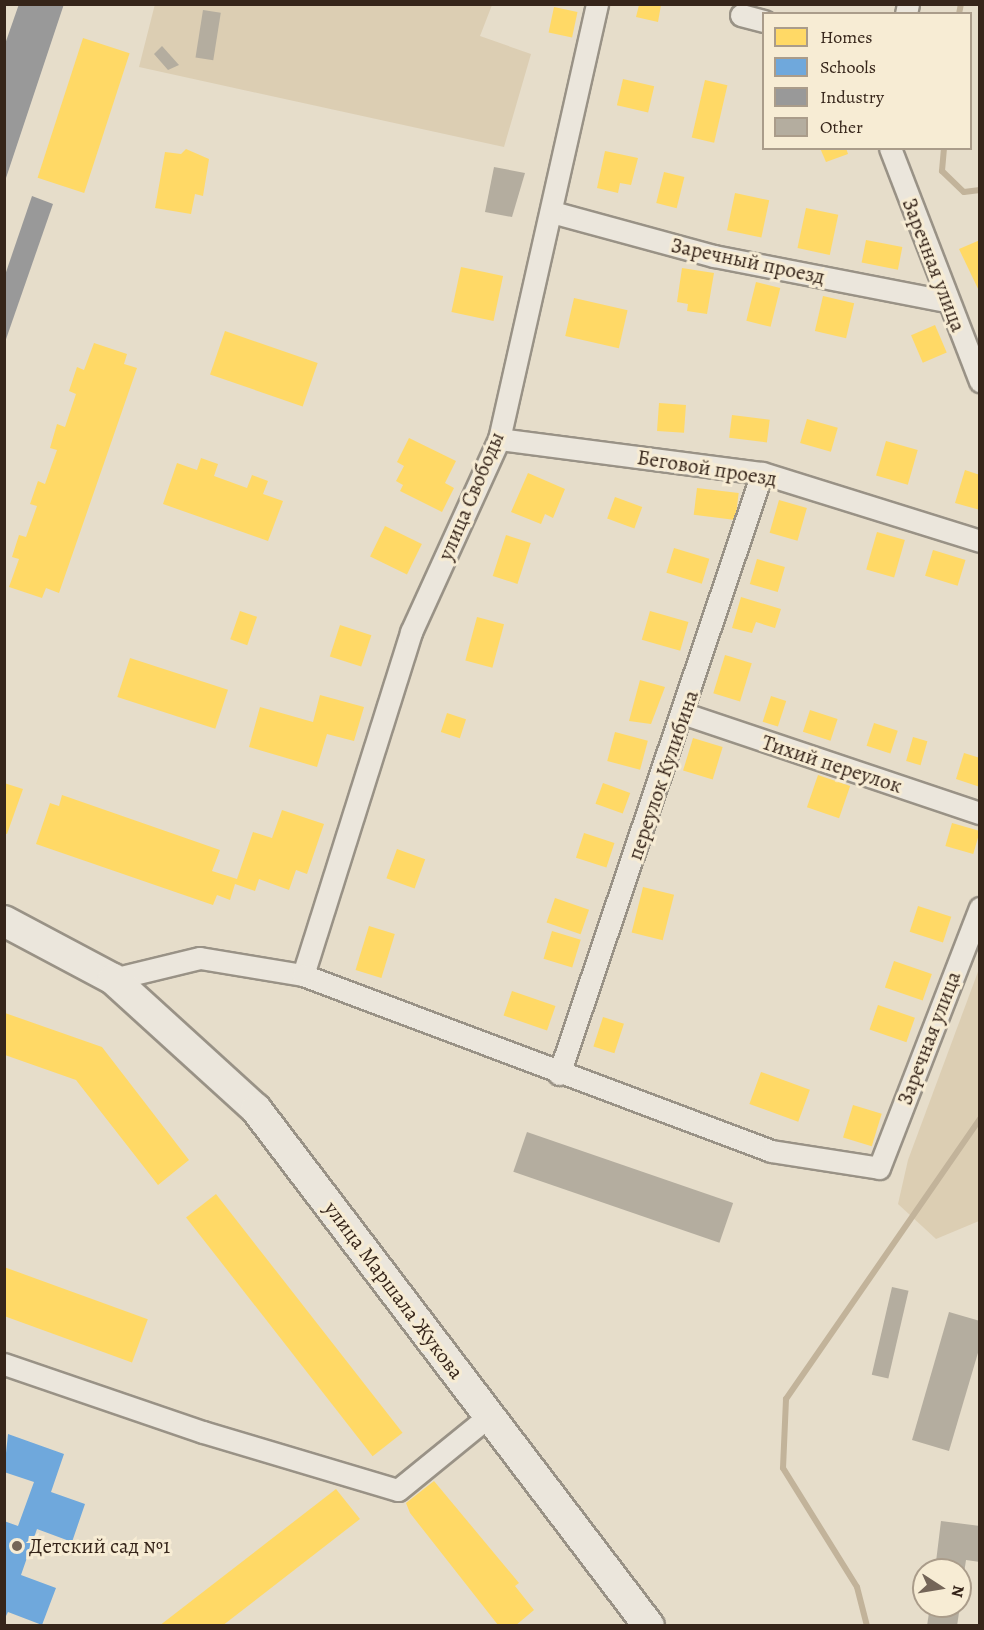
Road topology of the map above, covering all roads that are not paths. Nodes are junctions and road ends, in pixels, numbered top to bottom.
1 (597, 4) edge
2 (741, 15) dead end
3 (762, 20) edge
4 (891, 150) edge
5 (552, 212) junction
6 (946, 301) junction
7 (980, 381) edge
8 (499, 439) junction
9 (762, 473) junction
10 (980, 541) edge
11 (685, 714) junction
12 (980, 813) edge
13 (980, 908) edge
14 (4, 921) edge
15 (303, 975) junction
16 (113, 979) junction
17 (559, 1074) junction
18 (4, 1364) edge
19 (489, 1416) junction
20 (649, 1626) edge

1 - 5 street, улица Свободы
2 - 3 street
4 - 6 street, Заречная улица
5 - 6 street, Заречный проезд
5 - 8 street, улица Свободы
6 - 7 street, Заречная улица
8 - 9 street, Беговой проезд
8 - 15 street, улица Свободы
9 - 10 street, Беговой проезд
9 - 11 street, переулок Кулибина
11 - 12 street, Тихий переулок
11 - 17 street, переулок Кулибина
13 - 17 street, Заречная улица
14 - 16 street, улица Маршала Жукова
15 - 16 street
15 - 17 street
16 - 19 street, улица Маршала Жукова
18 - 19 street
19 - 20 street, улица Маршала Жукова

